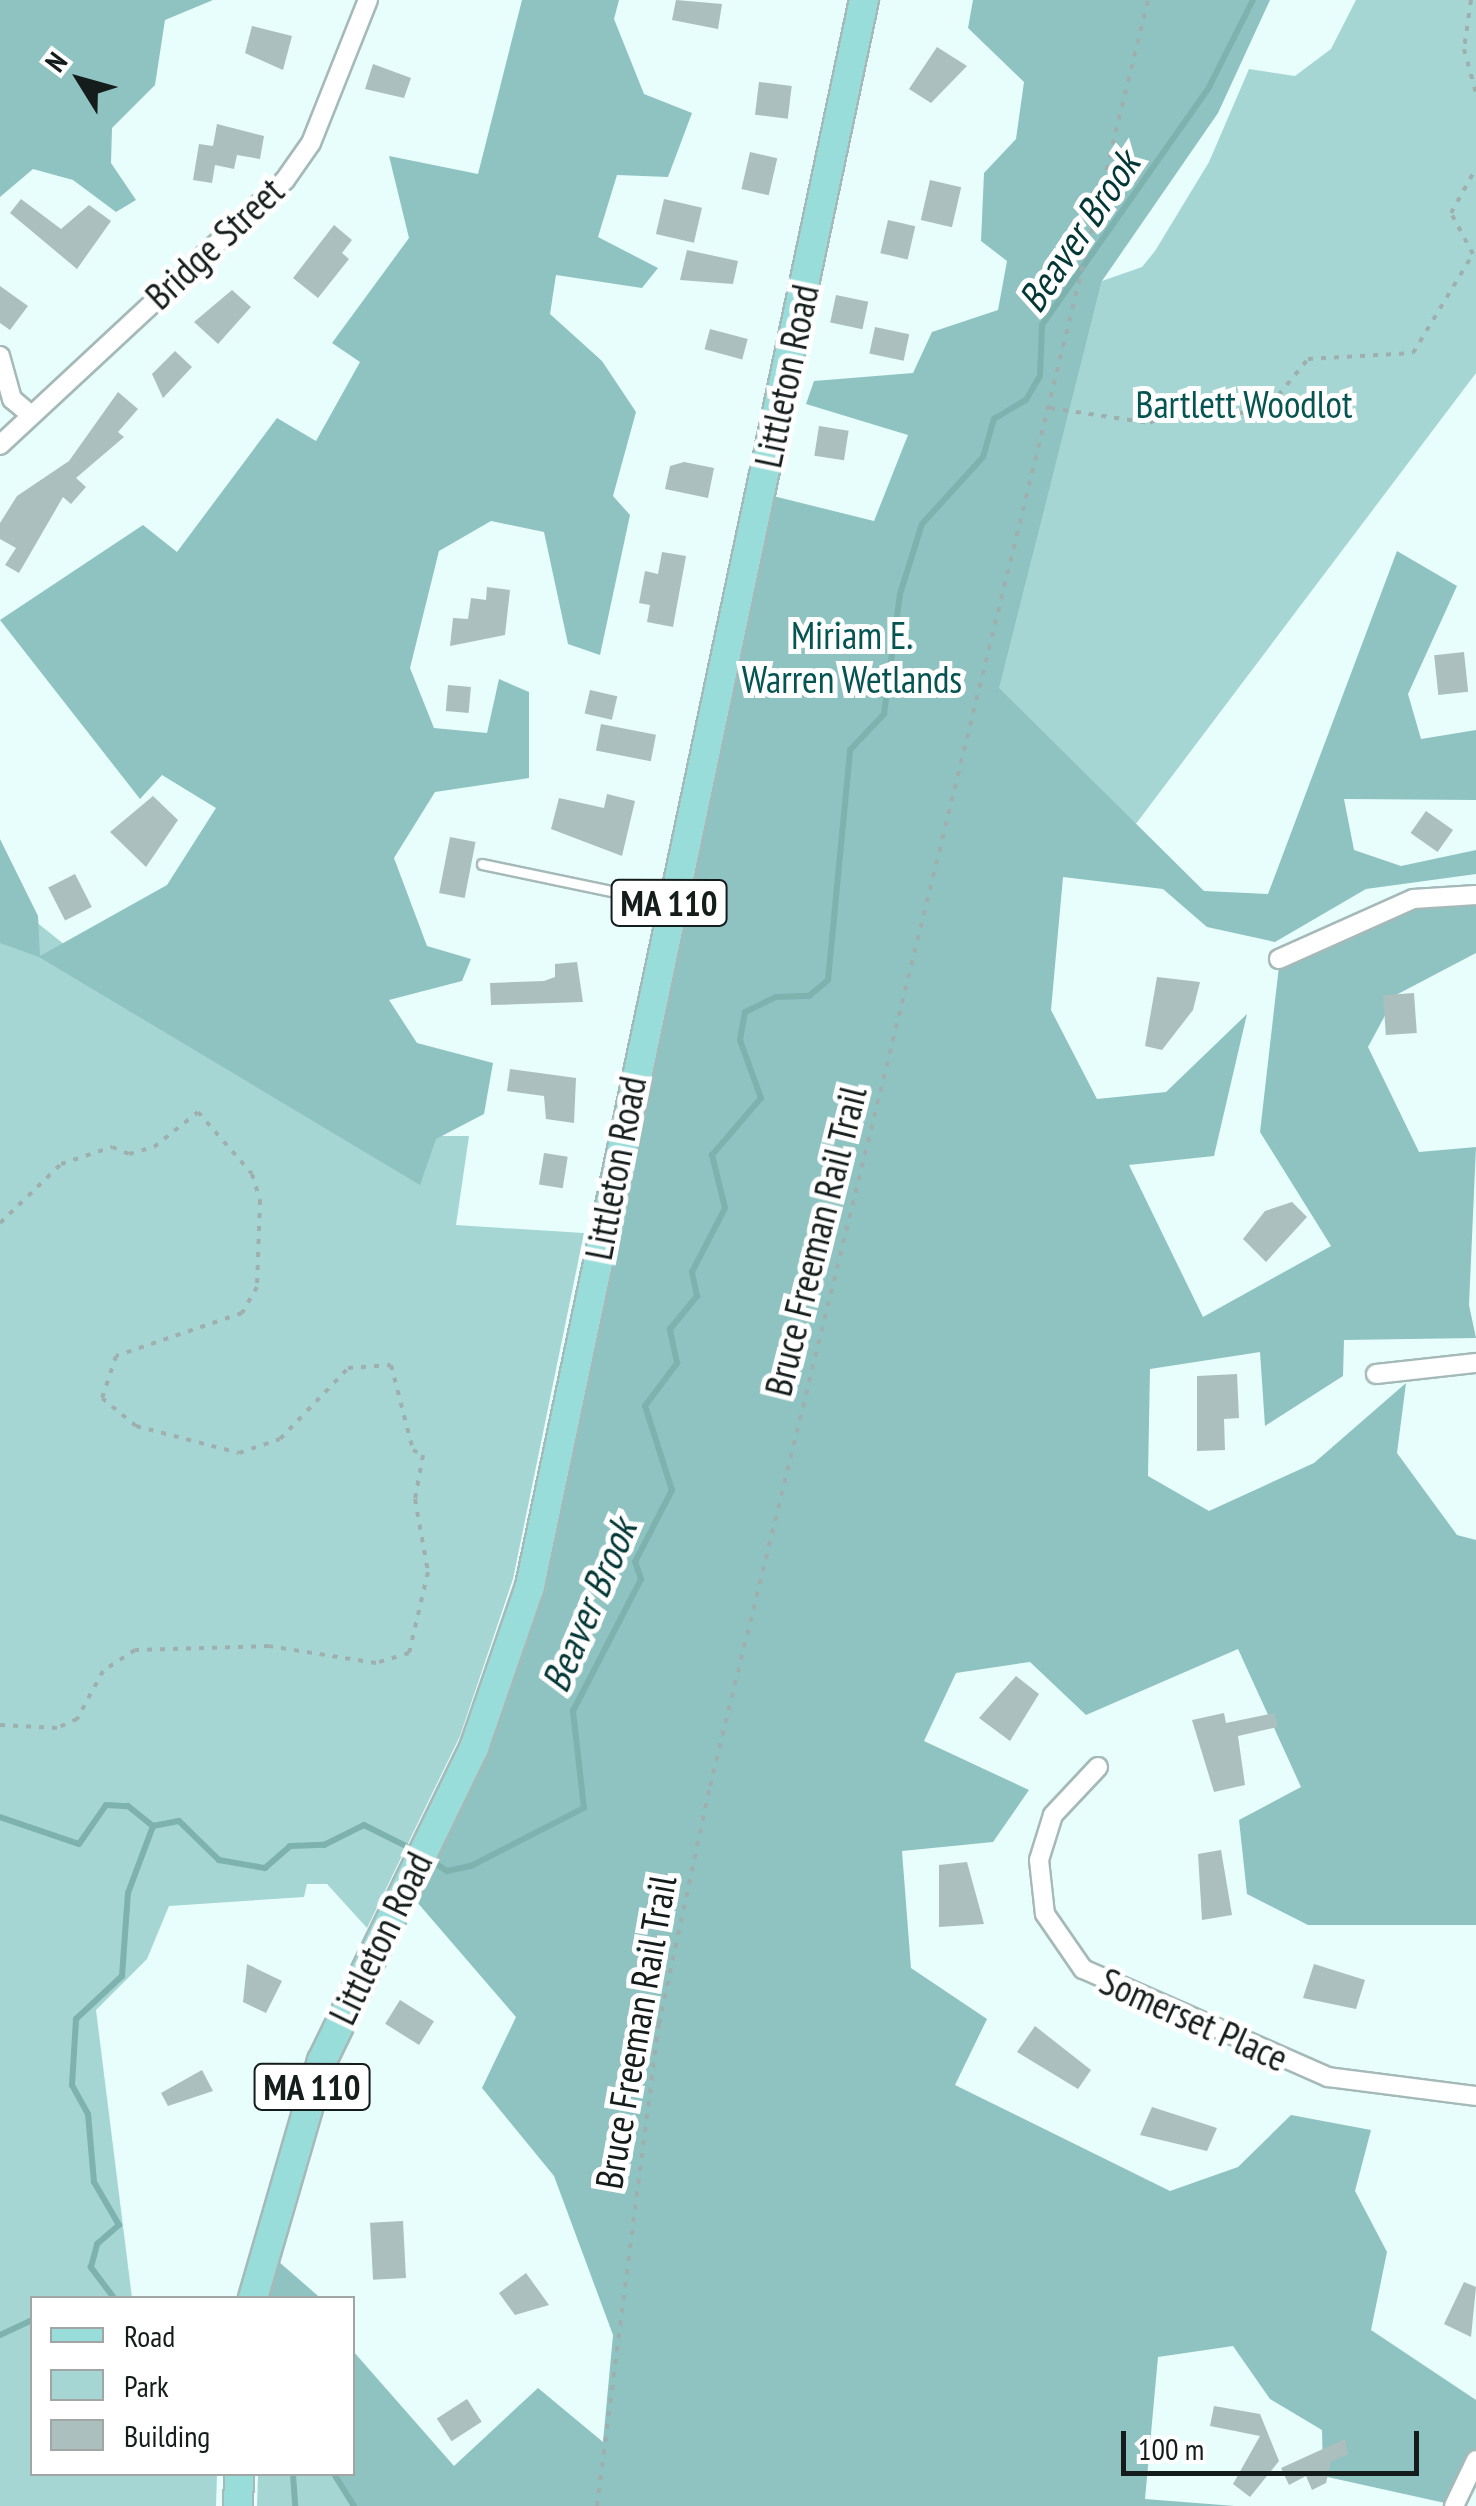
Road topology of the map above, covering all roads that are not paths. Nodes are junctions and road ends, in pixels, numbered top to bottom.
1 (368, 0) edge
2 (864, 0) edge
3 (0, 356) edge
4 (6, 398) edge
5 (30, 414) junction
6 (0, 445) edge
7 (482, 864) dead end
8 (1476, 896) edge
9 (668, 903) junction
10 (1279, 959) dead end
11 (1476, 1363) edge
12 (1376, 1374) dead end
13 (1098, 1767) dead end
14 (1476, 2096) edge
15 (254, 2296) edge
16 (1476, 2460) edge
17 (1454, 2506) edge

1 - 5 street, Bridge Street
2 - 9 main road, Littleton Road / MA 110
3 - 4 street
4 - 5 street
5 - 6 street, Bridge Street
7 - 9 lane
8 - 10 street
9 - 15 main road, Littleton Road / MA 110
11 - 12 street
13 - 14 street, Somerset Place
16 - 17 street

